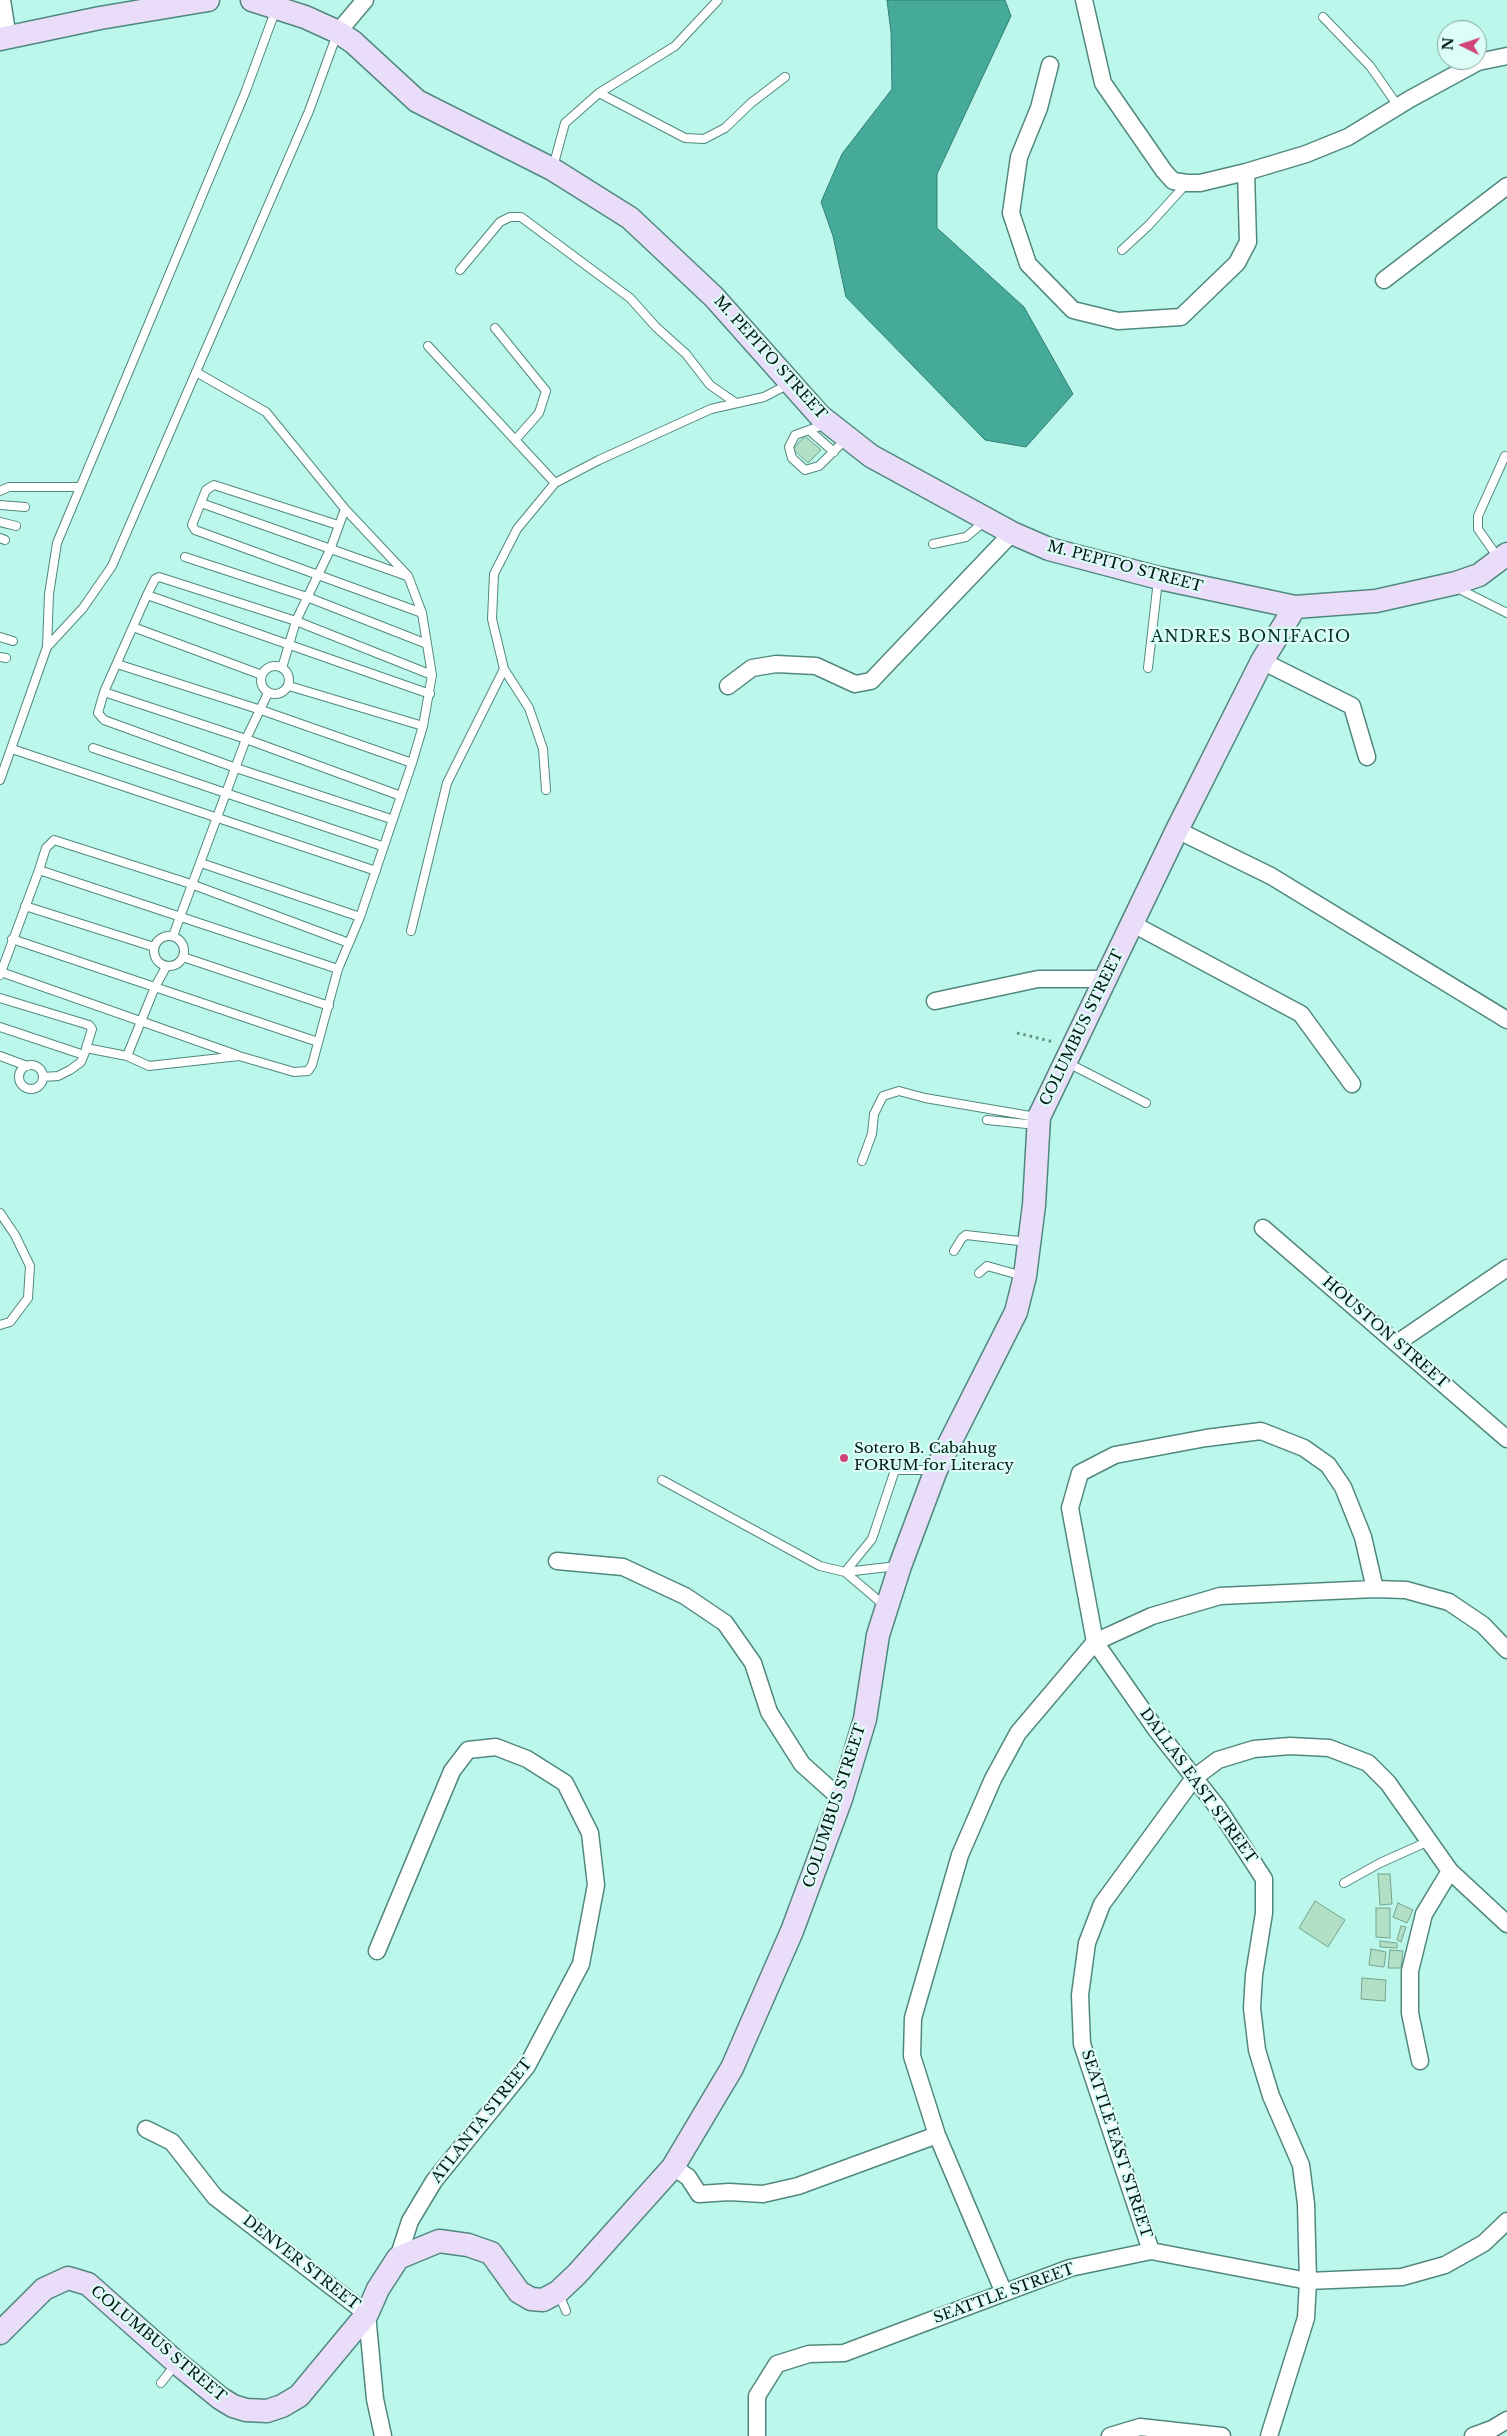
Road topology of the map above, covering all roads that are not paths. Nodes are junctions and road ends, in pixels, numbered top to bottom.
1 (2, 0) edge
2 (208, 0) edge
3 (252, 0) edge
4 (365, 0) edge
5 (718, 0) edge
6 (1084, 0) edge
7 (277, 7) junction
8 (1323, 18) dead end
9 (338, 32) junction
10 (4, 38) edge
11 (1507, 56) edge
12 (1050, 65) dead end
13 (785, 77) dead end
14 (599, 93) junction
15 (1398, 106) junction
16 (552, 170) junction
17 (1246, 172) junction
18 (1186, 183) junction
19 (1507, 186) edge
20 (1122, 250) dead end
21 (460, 270) dead end
22 (1384, 280) dead end
23 (495, 328) dead end
24 (428, 346) dead end
25 (196, 372) junction
26 (791, 383) junction
27 (736, 403) junction
28 (819, 426) junction
29 (516, 439) junction
30 (841, 445) junction
31 (1505, 456) dead end
32 (555, 483) junction
33 (79, 488) junction
34 (0, 491) edge
35 (201, 502) junction
36 (0, 505) edge
37 (25, 507) dead end
38 (345, 509) junction
39 (987, 519) junction
40 (0, 522) edge
41 (338, 525) junction
42 (16, 526) dead end
43 (1012, 533) junction
44 (933, 544) dead end
45 (330, 550) junction
46 (185, 557) dead end
47 (1503, 557) edge
48 (319, 574) junction
49 (408, 576) junction
50 (1158, 578) junction
51 (1456, 583) junction
52 (147, 595) junction
53 (307, 597) junction
54 (1295, 607) junction
55 (422, 612) junction
56 (1507, 613) edge
57 (296, 621) junction
58 (132, 627) junction
59 (0, 637) edge
60 (14, 641) dead end
61 (427, 644) junction
62 (288, 645) junction
63 (47, 647) junction
64 (1262, 661) junction
65 (116, 664) junction
66 (282, 668) junction
67 (1148, 668) dead end
68 (504, 669) junction
69 (262, 675) junction
70 (432, 675) junction
71 (288, 686) junction
72 (728, 686) dead end
73 (104, 692) junction
74 (268, 693) junction
75 (430, 694) junction
76 (261, 710) junction
77 (423, 726) junction
78 (246, 739) junction
79 (93, 748) dead end
80 (12, 749) junction
81 (1368, 757) dead end
82 (412, 763) junction
83 (236, 768) junction
84 (0, 780) edge
85 (546, 790) dead end
86 (226, 792) junction
87 (401, 796) junction
88 (218, 819) junction
89 (391, 819) junction
90 (1177, 830) junction
91 (382, 846) junction
92 (201, 863) junction
93 (40, 870) junction
94 (376, 871) junction
95 (191, 884) junction
96 (26, 906) junction
97 (181, 915) junction
98 (360, 917) junction
99 (1133, 924) junction
100 (411, 931) dead end
101 (173, 936) junction
102 (12, 938) junction
103 (349, 943) junction
104 (154, 948) junction
105 (183, 957) junction
106 (166, 966) junction
107 (338, 969) junction
108 (1, 973) edge
109 (1104, 979) junction
110 (155, 986) junction
111 (0, 998) edge
112 (935, 1002) dead end
113 (329, 1006) junction
114 (141, 1020) junction
115 (1507, 1020) edge
116 (0, 1027) edge
117 (318, 1042) junction
118 (85, 1051) junction
119 (1068, 1054) junction
120 (0, 1056) edge
121 (127, 1056) junction
122 (239, 1056) junction
123 (27, 1066) junction
124 (43, 1077) junction
125 (1352, 1084) dead end
126 (1146, 1103) dead end
127 (987, 1120) dead end
128 (1038, 1121) junction
129 (862, 1161) dead end
130 (0, 1213) edge
131 (1263, 1228) dead end
132 (1030, 1242) junction
133 (954, 1251) dead end
134 (1507, 1268) edge
135 (979, 1274) dead end
136 (1025, 1276) junction
137 (0, 1325) edge
138 (1397, 1343) junction
139 (1507, 1439) edge
140 (936, 1470) junction
141 (662, 1480) dead end
142 (557, 1561) dead end
143 (900, 1566) junction
144 (845, 1572) junction
145 (1375, 1589) junction
146 (887, 1608) junction
147 (1095, 1642) junction
148 (1507, 1650) edge
149 (1194, 1778) junction
150 (841, 1799) junction
151 (1429, 1842) junction
152 (1450, 1871) junction
153 (1344, 1883) dead end
154 (1507, 1924) edge
155 (377, 1951) dead end
156 (1420, 2061) dead end
157 (146, 2129) dead end
158 (937, 2135) junction
159 (674, 2167) junction
160 (1507, 2221) edge
161 (1152, 2252) junction
162 (398, 2258) junction
163 (1308, 2281) junction
164 (1004, 2293) junction
165 (367, 2314) junction
166 (0, 2333) edge
167 (176, 2363) junction
168 (161, 2383) dead end
169 (1507, 2420) edge
170 (383, 2436) edge
171 (756, 2436) edge
172 (1110, 2436) edge
173 (1222, 2436) edge
174 (1269, 2436) edge
175 (1473, 2436) edge

1 - 10 street
2 - 10 street
3 - 7 street, M. PEPITO STREET
4 - 9 street
5 - 14 lane
6 - 18 street
7 - 9 street, M. PEPITO STREET
7 - 33 lane
8 - 15 lane
9 - 16 street, M. PEPITO STREET
9 - 25 lane
11 - 15 street
12 - 17 street
13 - 14 lane
14 - 16 lane
15 - 17 street
16 - 26 street, M. PEPITO STREET
17 - 18 street
18 - 20 lane
19 - 22 street
21 - 27 lane
23 - 29 lane
24 - 29 lane
25 - 38 lane
25 - 63 lane
26 - 27 lane
26 - 28 street, M. PEPITO STREET
27 - 32 lane
28 - 30 street, M. PEPITO STREET
28 - 30 lane
29 - 32 lane
30 - 39 street, M. PEPITO STREET
31 - 47 lane
32 - 68 lane
33 - 34 lane
33 - 63 lane
35 - 41 lane
35 - 45 lane
35 - 48 lane
36 - 37 lane
38 - 41 lane
38 - 49 lane
39 - 43 street, M. PEPITO STREET
39 - 44 lane
40 - 42 lane
41 - 45 lane
43 - 50 street, M. PEPITO STREET
43 - 72 street
45 - 48 lane
45 - 49 lane
46 - 53 lane
47 - 51 street, M. PEPITO STREET
48 - 53 lane
48 - 55 lane
49 - 55 lane
50 - 54 street, M. PEPITO STREET
50 - 67 lane
51 - 54 street, M. PEPITO STREET
51 - 56 lane
52 - 57 lane
52 - 58 lane
52 - 62 lane
53 - 57 lane
53 - 61 lane
54 - 64 street, COLUMBUS STREET
55 - 61 lane
57 - 62 lane
57 - 70 lane
58 - 65 lane
58 - 69 lane
59 - 60 lane
61 - 70 lane
62 - 66 lane
62 - 75 lane
63 - 80 lane
64 - 81 street
64 - 90 street, COLUMBUS STREET
65 - 73 lane
65 - 76 lane
66 - 69 lane
66 - 71 lane
68 - 85 lane
68 - 100 lane
69 - 74 lane
70 - 75 lane
71 - 74 lane
71 - 77 lane
73 - 78 lane
73 - 83 lane
74 - 76 lane
75 - 77 lane
76 - 78 lane
76 - 82 lane
77 - 82 lane
78 - 83 lane
78 - 87 lane
79 - 86 lane
80 - 84 lane
80 - 88 lane
82 - 87 lane
83 - 86 lane
83 - 89 lane
86 - 88 lane
86 - 91 lane
87 - 89 lane
88 - 92 lane
88 - 94 lane
89 - 91 lane
90 - 99 street, COLUMBUS STREET
90 - 115 street
91 - 94 lane
92 - 95 lane
92 - 98 lane
93 - 95 lane
93 - 96 lane
93 - 97 lane
94 - 98 lane
95 - 97 lane
95 - 103 lane
96 - 102 lane
96 - 104 lane
97 - 101 lane
97 - 107 lane
98 - 103 lane
99 - 109 street, COLUMBUS STREET
99 - 125 street
101 - 104 lane
101 - 105 lane
102 - 108 lane
102 - 110 lane
103 - 107 lane
104 - 106 lane
105 - 106 lane
105 - 113 lane
106 - 110 lane
107 - 113 lane
108 - 114 lane
109 - 112 street
109 - 119 street, COLUMBUS STREET
110 - 114 lane
110 - 117 lane
111 - 118 lane
113 - 117 lane
114 - 121 lane
114 - 122 lane
116 - 118 lane
117 - 122 lane
118 - 121 lane
118 - 124 lane
119 - 126 lane
119 - 128 street, COLUMBUS STREET
120 - 123 lane
121 - 122 lane
123 - 124 lane
123 - 124 lane
127 - 128 lane
128 - 129 lane
128 - 132 street, COLUMBUS STREET
130 - 137 lane
131 - 138 street, HOUSTON STREET
132 - 133 lane
132 - 136 street, COLUMBUS STREET
134 - 138 street
135 - 136 lane
136 - 140 street, COLUMBUS STREET
138 - 139 street, HOUSTON STREET
140 - 143 street, COLUMBUS STREET
140 - 144 lane
141 - 144 lane
142 - 150 street
143 - 144 lane
143 - 146 street, COLUMBUS STREET
144 - 146 lane
145 - 147 street
145 - 147 street
145 - 148 street
146 - 150 street, COLUMBUS STREET
147 - 149 street, DALLAS EAST STREET
147 - 158 street
149 - 151 street, SEATTLE EAST STREET
149 - 161 street, SEATTLE EAST STREET
149 - 163 street, DALLAS EAST STREET
150 - 159 street, COLUMBUS STREET
151 - 152 street, SEATTLE EAST STREET
151 - 153 lane
152 - 154 street, SEATTLE EAST STREET
152 - 156 street
155 - 162 street, ATLANTA STREET
157 - 165 street, DENVER STREET
158 - 159 street
158 - 164 street
159 - 162 street, COLUMBUS STREET
160 - 163 street, SEATTLE STREET
161 - 163 street, SEATTLE STREET
161 - 164 street, SEATTLE STREET
162 - 165 street, COLUMBUS STREET
163 - 174 street, DALLAS EAST STREET
164 - 171 street, SEATTLE STREET
165 - 167 street, COLUMBUS STREET
165 - 170 street, DENVER STREET
166 - 167 street, COLUMBUS STREET
167 - 168 lane
169 - 175 street
172 - 173 street

